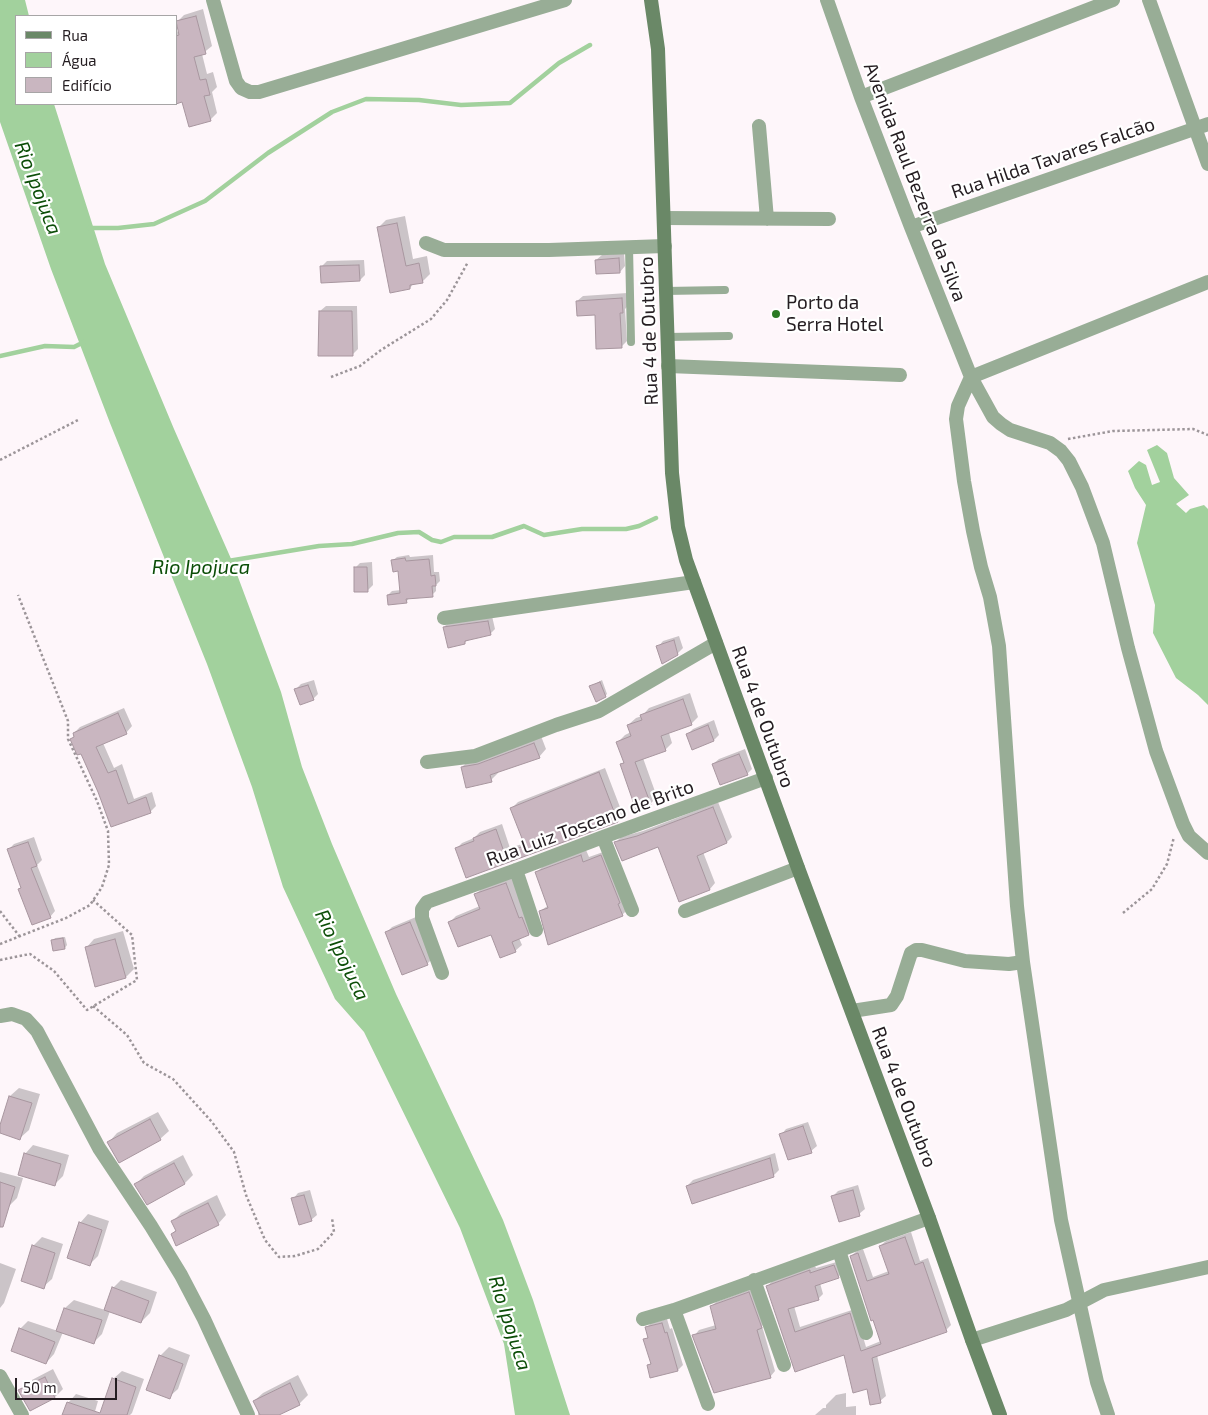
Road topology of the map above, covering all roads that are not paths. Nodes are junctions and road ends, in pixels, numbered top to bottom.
1 (213, 0) edge
2 (565, 0) edge
3 (651, 0) edge
4 (827, 0) edge
5 (1113, 0) edge
6 (1149, 0) edge
7 (861, 97) junction
8 (758, 126) dead end
9 (1202, 126) edge
10 (1208, 164) edge
11 (664, 218) junction
12 (767, 219) junction
13 (829, 219) dead end
14 (911, 227) junction
15 (426, 243) dead end
16 (665, 246) junction
17 (629, 247) junction
18 (1208, 282) edge
19 (725, 290) dead end
20 (665, 291) junction
21 (728, 336) dead end
22 (667, 338) junction
23 (631, 342) dead end
24 (668, 366) junction
25 (900, 375) dead end
26 (971, 377) junction
27 (694, 582) junction
28 (444, 618) dead end
29 (716, 643) junction
30 (427, 762) dead end
31 (766, 778) junction
32 (603, 837) junction
33 (1208, 853) edge
34 (798, 868) junction
35 (516, 870) junction
36 (632, 910) dead end
37 (685, 911) dead end
38 (536, 930) dead end
39 (1023, 962) junction
40 (442, 973) dead end
41 (852, 1011) junction
42 (0, 1016) edge
43 (929, 1218) junction
44 (839, 1251) junction
45 (1208, 1267) edge
46 (754, 1280) junction
47 (1078, 1303) junction
48 (674, 1310) junction
49 (643, 1319) dead end
50 (866, 1333) dead end
51 (972, 1340) junction
52 (784, 1365) dead end
53 (0, 1376) edge
54 (708, 1404) dead end
55 (22, 1415) edge
56 (248, 1415) edge
57 (1000, 1415) edge
58 (1108, 1415) edge

1 - 2 street
3 - 11 main road, Rua 4 de Outubro
4 - 7 street, Avenida Raul Bezerra da Silva
5 - 7 street
6 - 9 street
7 - 14 street, Avenida Raul Bezerra da Silva
8 - 12 street
9 - 10 street
9 - 14 street, Rua Hilda Tavares Falcão
11 - 12 street
11 - 16 main road, Rua 4 de Outubro
12 - 13 street
14 - 26 street, Avenida Raul Bezerra da Silva
15 - 17 street
16 - 17 street
16 - 20 main road, Rua 4 de Outubro
17 - 23 lane
18 - 26 street
19 - 20 lane
20 - 22 main road, Rua 4 de Outubro
21 - 22 lane
22 - 24 main road, Rua 4 de Outubro
24 - 25 street
24 - 27 main road, Rua 4 de Outubro
26 - 33 street, Avenida Raul Bezerra da Silva
26 - 39 street
27 - 28 street
27 - 29 main road, Rua 4 de Outubro
29 - 30 street
29 - 31 main road, Rua 4 de Outubro
31 - 32 street, Rua Luiz Toscano de Brito
31 - 34 main road, Rua 4 de Outubro
32 - 35 street, Rua Luiz Toscano de Brito
32 - 36 street
34 - 37 street
34 - 41 main road, Rua 4 de Outubro
35 - 38 street
35 - 40 street, Rua Luiz Toscano de Brito
39 - 41 street
39 - 47 street
41 - 43 main road, Rua 4 de Outubro
42 - 56 street
43 - 44 street
43 - 51 main road, Rua 4 de Outubro
44 - 46 street
44 - 50 street
45 - 47 street
46 - 48 street
46 - 52 street
47 - 51 street
47 - 58 street
48 - 49 street
48 - 54 street
51 - 57 main road, Rua 4 de Outubro
53 - 55 street

